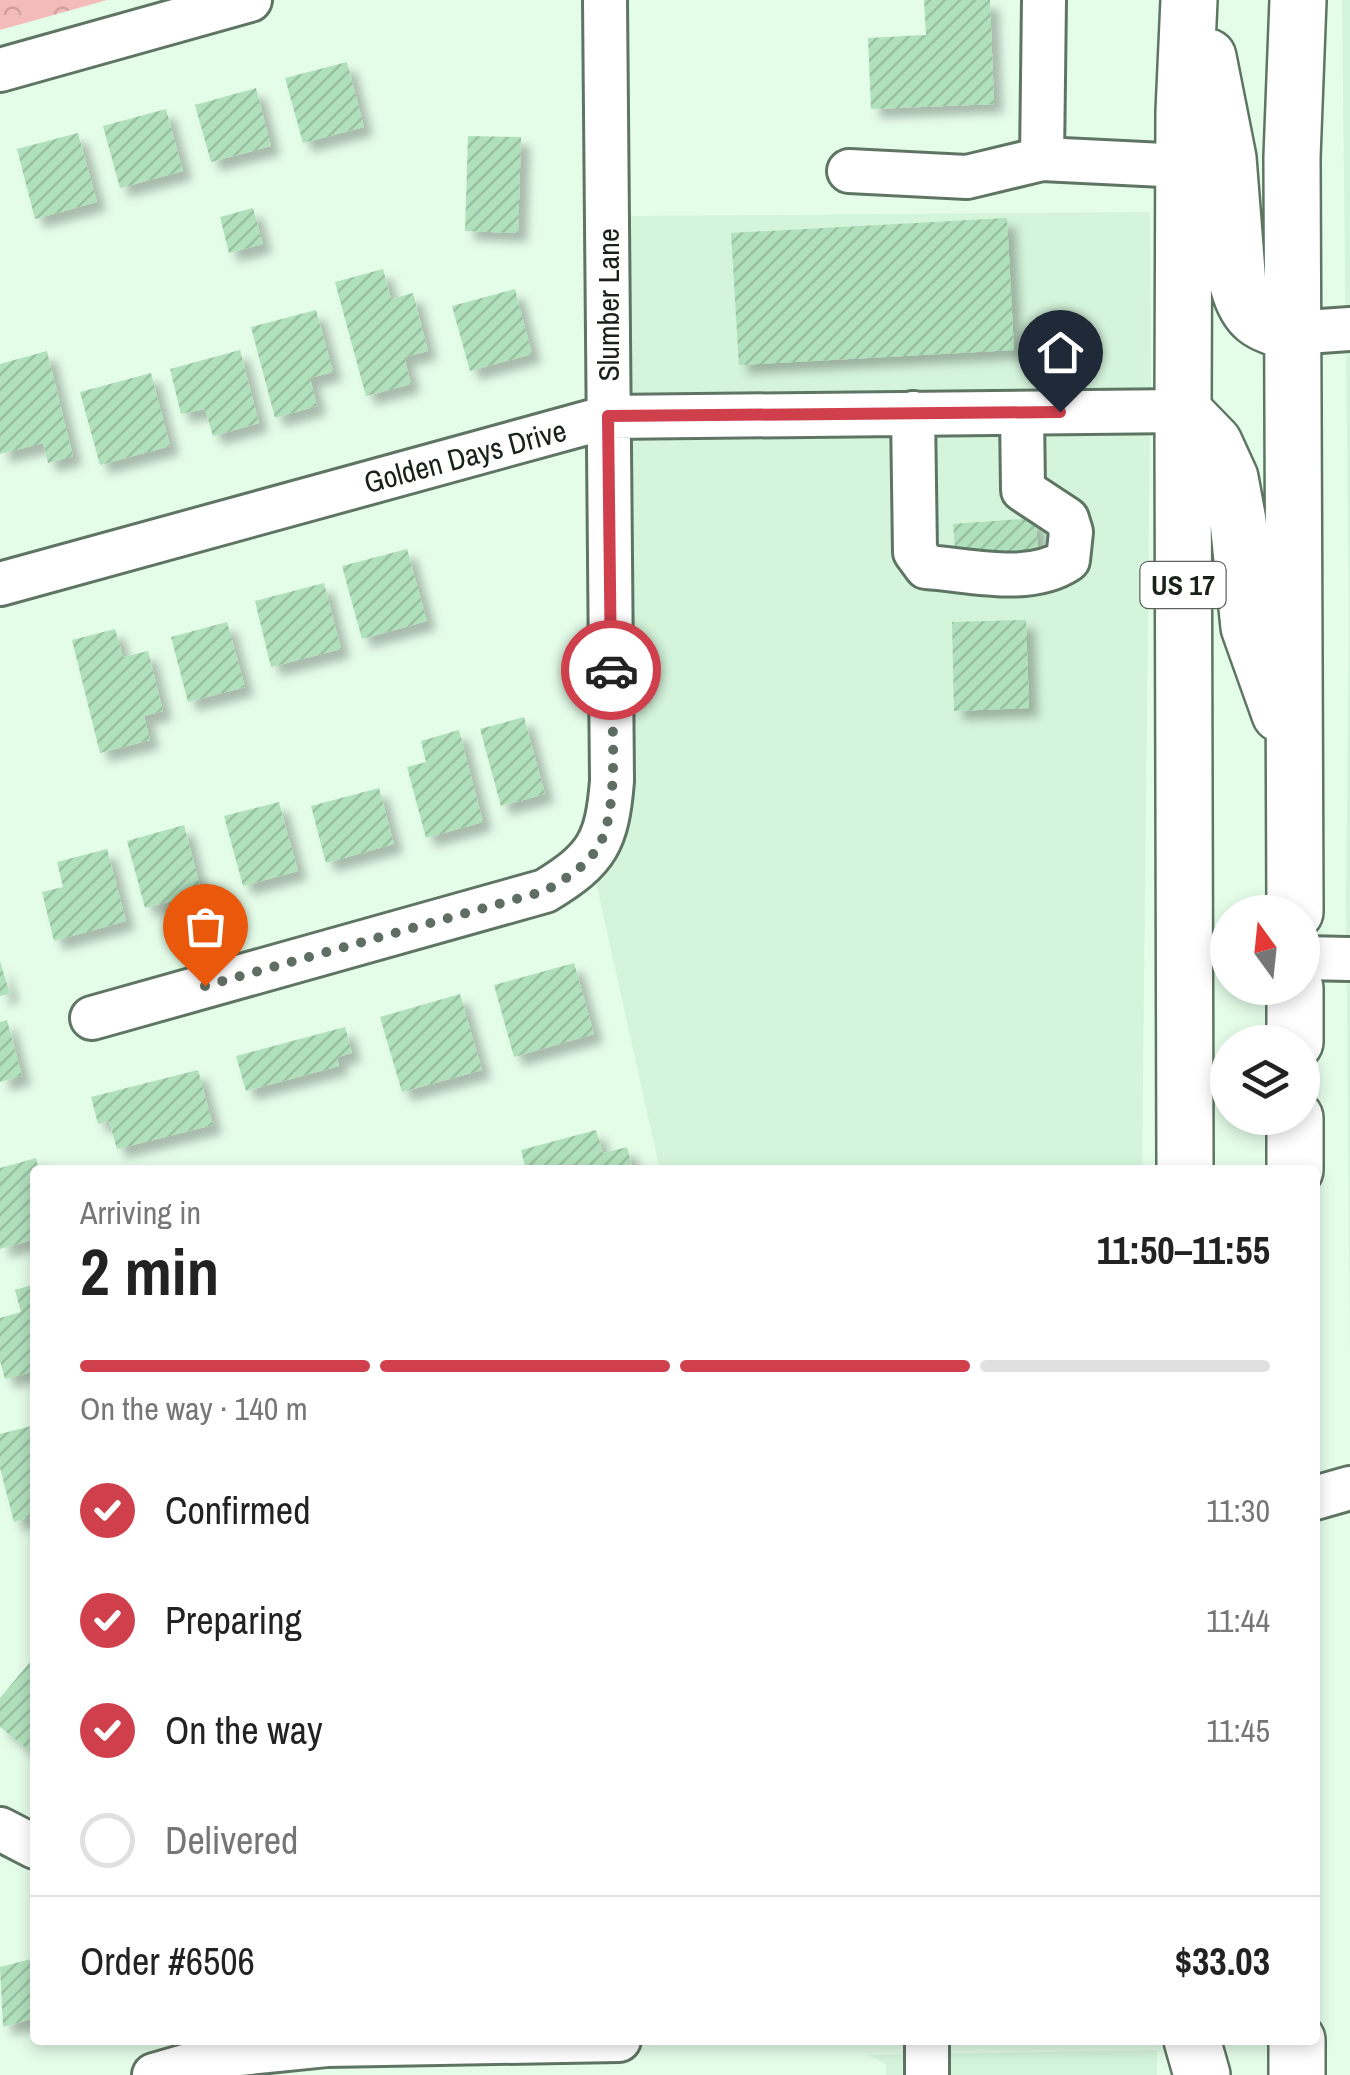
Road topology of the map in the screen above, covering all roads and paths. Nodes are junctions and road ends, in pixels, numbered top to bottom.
1 (250, 0) edge
2 (606, 0) edge
3 (1044, 0) edge
4 (1188, 0) edge
5 (1198, 0) edge
6 (1298, 0) edge
7 (0, 70) edge
8 (1042, 159) junction
9 (1184, 166) junction
10 (849, 171) dead end
11 (1350, 329) edge
12 (1292, 333) junction
13 (1183, 411) junction
14 (914, 413) junction
15 (1022, 413) junction
16 (608, 416) junction
17 (0, 584) edge
18 (1295, 755) junction
19 (1295, 895) edge
20 (1320, 958) edge
21 (1350, 959) edge
22 (92, 1018) dead end
23 (1295, 1135) edge
24 (1185, 1165) edge
25 (1295, 1165) edge
26 (1350, 1488) edge
27 (1320, 1497) edge
28 (0, 1829) edge
29 (30, 1844) edge
30 (507, 2045) edge
31 (927, 2045) edge
32 (1191, 2045) edge
33 (1193, 2045) edge
34 (1297, 2045) edge
35 (328, 2053) edge
36 (154, 2075) edge
37 (927, 2075) edge
38 (1190, 2075) edge
39 (1202, 2075) edge
40 (1297, 2075) edge

1 - 7 street
2 - 16 street, Slumber Lane
3 - 8 street
4 - 9 main road, US 17
5 - 12 main road
6 - 12 main road
8 - 9 street
8 - 10 street
9 - 13 main road, US 17
11 - 12 street
12 - 18 main road
13 - 15 street, Golden Days Drive
13 - 18 main road
13 - 24 main road, US 17
14 - 15 street, Golden Days Drive
14 - 15 street
14 - 16 street, Golden Days Drive
16 - 17 street, Golden Days Drive
16 - 22 street, Slumber Lane
18 - 19 main road
20 - 21 street
23 - 25 main road
26 - 27 street
28 - 29 street
30 - 35 street
31 - 37 street
32 - 38 main road
33 - 39 main road
34 - 40 main road
35 - 36 street

